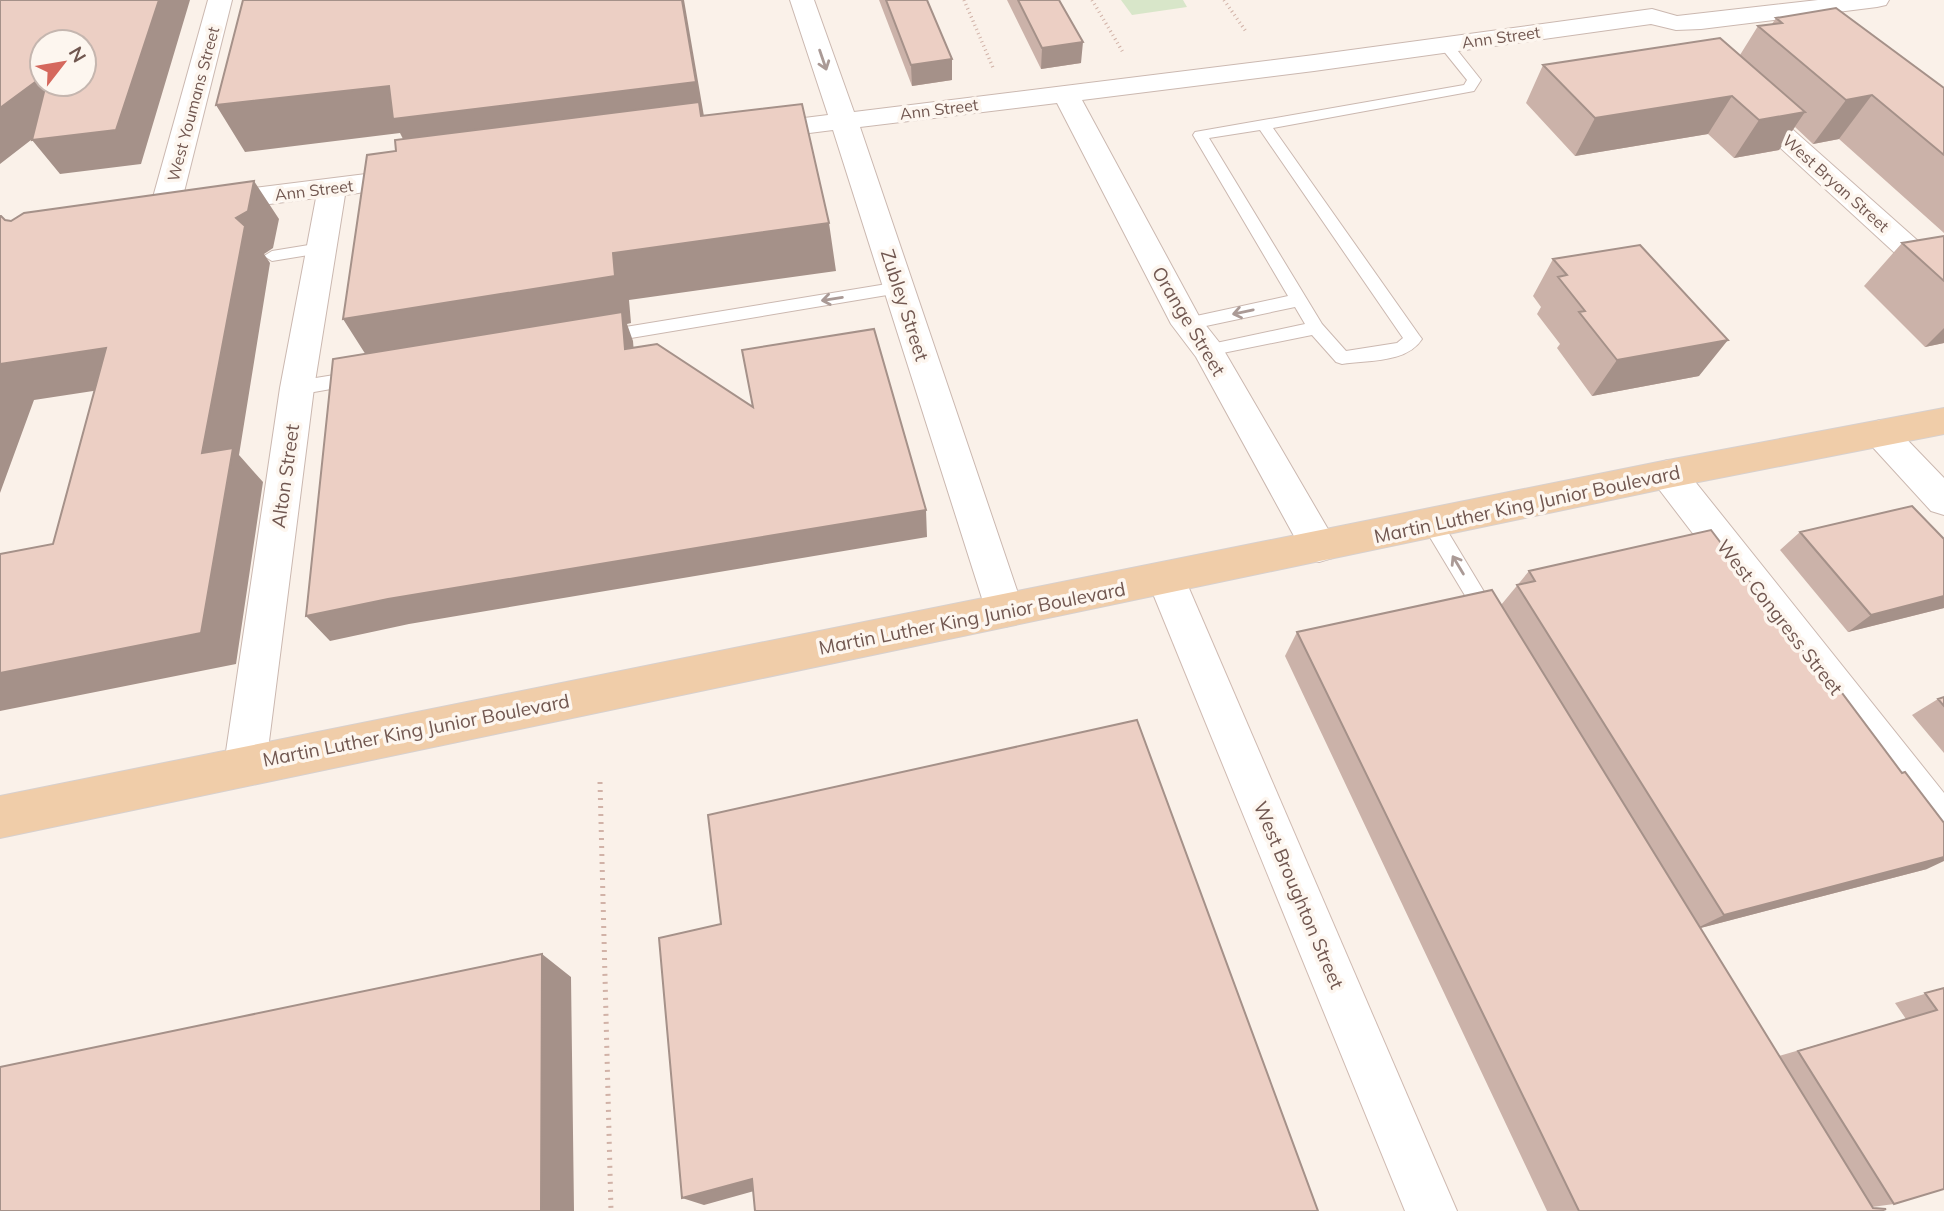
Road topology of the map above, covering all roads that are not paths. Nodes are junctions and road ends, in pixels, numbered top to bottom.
1 (220, 0) edge
2 (802, 0) edge
3 (1877, 0) edge
4 (1643, 8) edge
5 (1445, 44) junction
6 (1692, 52) edge
7 (1732, 89) edge
8 (1065, 93) junction
9 (844, 121) junction
10 (1264, 125) junction
11 (734, 135) edge
12 (443, 173) edge
13 (332, 188) junction
14 (152, 210) joint
15 (321, 248) junction
16 (272, 256) dead end
17 (1944, 281) edge
18 (899, 288) junction
19 (1298, 300) junction
20 (1187, 324) junction
21 (1316, 328) junction
22 (584, 340) edge
23 (1208, 350) junction
24 (379, 374) edge
25 (297, 388) junction
26 (1944, 421) edge
27 (1880, 433) junction
28 (1668, 474) junction
29 (1944, 501) edge
30 (1432, 523) junction
31 (1319, 547) junction
32 (1166, 579) junction
33 (1005, 611) junction
34 (1501, 637) edge
35 (245, 765) junction
36 (0, 817) edge
37 (1944, 827) edge
38 (1431, 1211) edge

1 - 14 street, West Youmans Street
2 -> 9 street, Zubley Street
3 - 4 street, Ann Street
4 - 5 street, Ann Street
4 - 6 street
5 - 8 street, Ann Street
5 - 10 lane
7 - 17 street, West Bryan Street
8 - 9 street, Ann Street
8 - 20 street, Orange Street
9 - 11 street, Ann Street
9 - 18 street, Zubley Street
10 - 19 lane
10 - 21 lane
12 - 13 street, Ann Street
13 - 14 street, Ann Street
13 - 15 street, Alton Street
15 - 16 lane
15 - 25 street, Alton Street
18 -> 22 lane
18 - 33 street, Zubley Street
19 -> 20 lane
19 - 21 lane
20 - 23 street, Orange Street
21 - 23 lane
23 - 31 street, Orange Street
24 - 25 lane
25 - 35 street, Alton Street
26 - 27 main road, Martin Luther King Junior Boulevard
27 - 28 main road, Martin Luther King Junior Boulevard
27 - 29 street
28 - 30 main road, Martin Luther King Junior Boulevard
28 - 37 street, West Congress Street
30 - 31 main road, Martin Luther King Junior Boulevard
34 -> 30 lane
31 - 32 main road, Martin Luther King Junior Boulevard
32 - 33 main road, Martin Luther King Junior Boulevard
32 - 38 street, West Broughton Street
33 - 35 main road, Martin Luther King Junior Boulevard
35 - 36 main road, Martin Luther King Junior Boulevard

